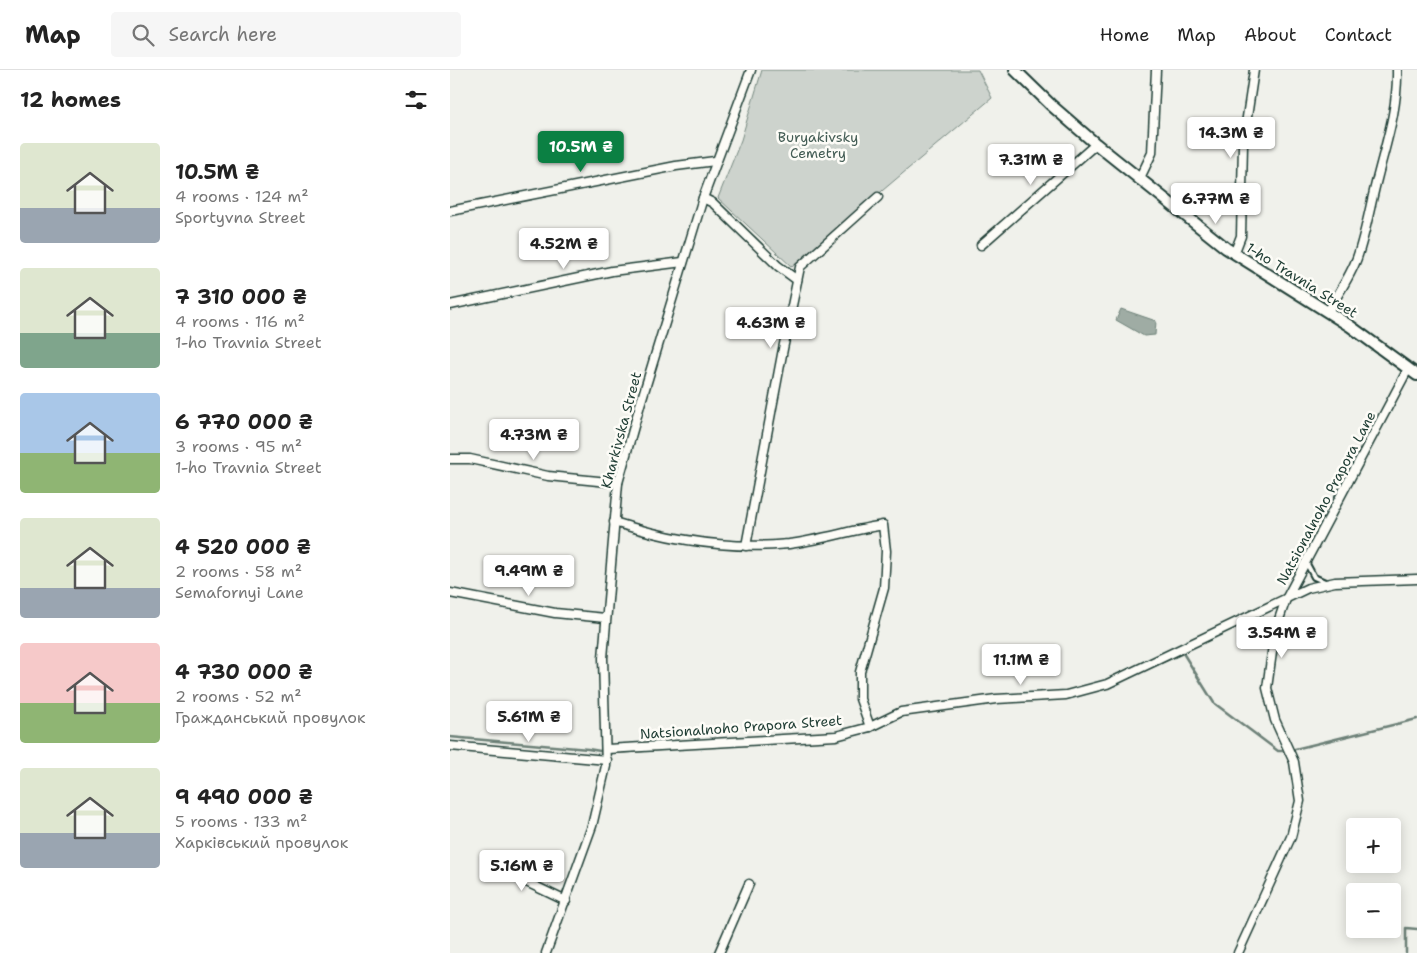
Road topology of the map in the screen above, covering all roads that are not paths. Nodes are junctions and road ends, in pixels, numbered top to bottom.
1 (751, 70) edge
2 (1016, 70) edge
3 (1156, 70) edge
4 (1254, 70) edge
5 (1397, 70) edge
6 (1096, 144) junction
7 (715, 161) junction
8 (1138, 180) junction
9 (878, 197) dead end
10 (703, 198) junction
11 (450, 211) edge
12 (981, 245) dead end
13 (1234, 254) junction
14 (683, 262) junction
15 (797, 280) junction
16 (450, 305) edge
17 (1328, 312) junction
18 (1408, 369) junction
19 (1417, 375) edge
20 (450, 460) edge
21 (618, 483) junction
22 (614, 522) junction
23 (746, 546) junction
24 (1306, 562) junction
25 (1417, 579) edge
26 (1335, 582) junction
27 (450, 593) edge
28 (1286, 600) junction
29 (605, 618) junction
30 (870, 727) junction
31 (450, 746) edge
32 (607, 749) junction
33 (607, 760) junction
34 (487, 863) dead end
35 (749, 884) dead end
36 (566, 901) junction
37 (546, 953) edge
38 (719, 953) edge
39 (1238, 953) edge

1 - 7 street, Kharkivska Street
2 - 6 street, 1-ho Travnia Street
3 - 8 street
4 - 13 street
5 - 17 street
6 - 8 street, 1-ho Travnia Street
6 - 12 street
7 - 10 street, Kharkivska Street
7 - 11 street
8 - 13 street, 1-ho Travnia Street
9 - 15 street
10 - 14 street, Kharkivska Street
10 - 15 street
13 - 17 street, 1-ho Travnia Street
14 - 16 street
14 - 21 street, Kharkivska Street
15 - 23 street
17 - 18 street, 1-ho Travnia Street
18 - 19 street, 1-ho Travnia Street
18 - 24 street, Natsionalnoho Prapora Lane
20 - 21 street
21 - 22 street, Kharkivska Street
22 - 23 street
22 - 29 street, Kharkivska Street
23 - 30 street
24 - 26 lane
24 - 28 street, Natsionalnoho Prapora Lane
25 - 26 street, Natsionalnoho Prapora Street
26 - 28 street, Natsionalnoho Prapora Street
27 - 29 street
28 - 30 street, Natsionalnoho Prapora Street
28 - 39 street, Natsionalnoho Prapora Lane
29 - 32 street, Kharkivska Street
30 - 32 street, Natsionalnoho Prapora Street
31 - 33 street
32 - 33 street, Kharkivska Street
33 - 36 street, Kharkivska Street
34 - 36 street
35 - 38 street
36 - 37 street, Kharkivska Street

